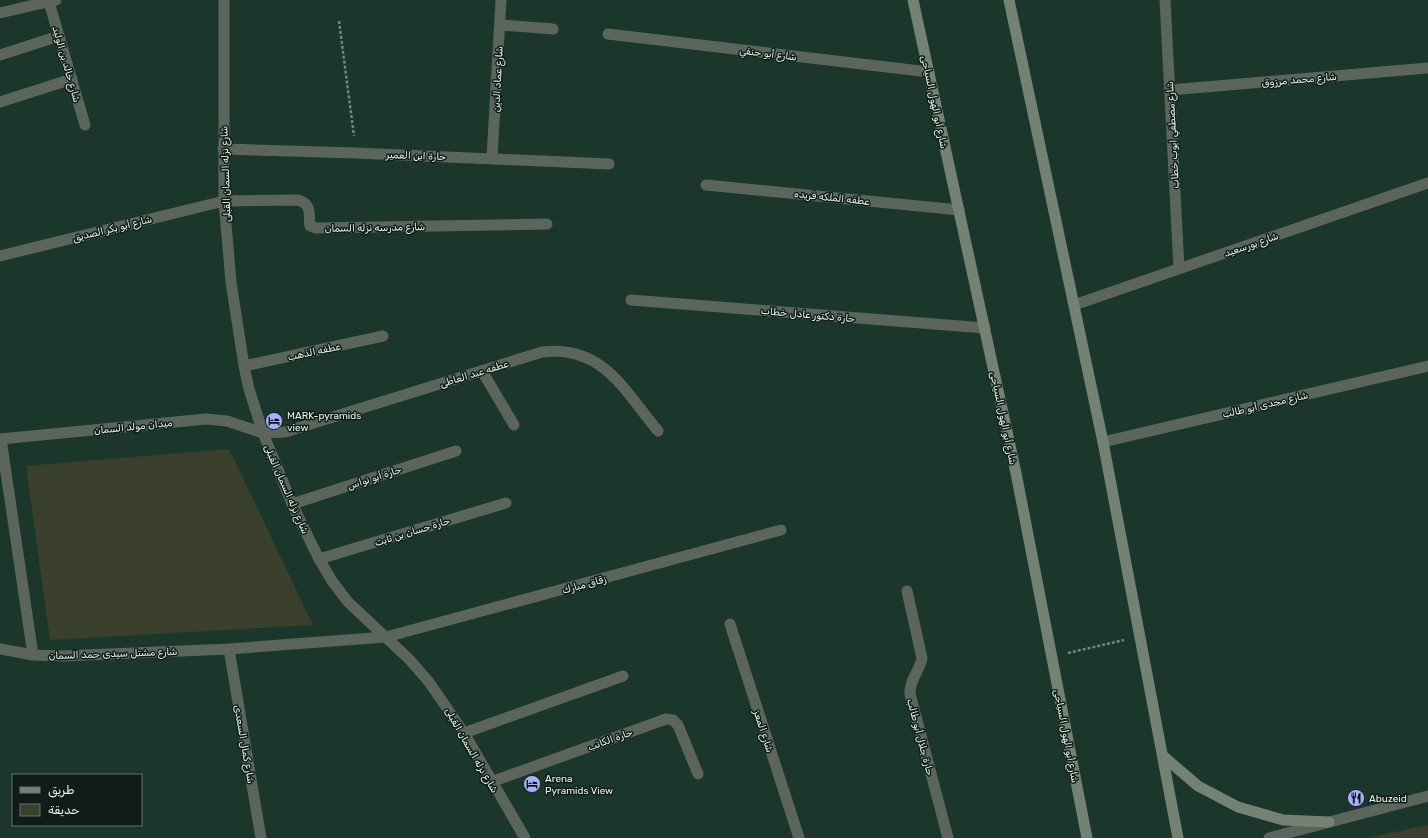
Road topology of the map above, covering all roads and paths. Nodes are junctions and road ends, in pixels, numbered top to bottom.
1 (224, 0) edge
2 (501, 0) edge
3 (913, 0) edge
4 (1009, 0) edge
5 (1165, 0) edge
6 (53, 1) edge
7 (0, 13) edge
8 (339, 21) dead end
9 (500, 25) junction
10 (553, 29) dead end
11 (608, 34) dead end
12 (59, 36) junction
13 (0, 55) edge
14 (1428, 68) edge
15 (929, 72) junction
16 (72, 79) junction
17 (1170, 90) junction
18 (0, 102) edge
19 (85, 125) dead end
20 (223, 149) junction
21 (356, 153) junction
22 (492, 158) junction
23 (609, 164) dead end
24 (1428, 183) edge
25 (706, 185) dead end
26 (224, 200) junction
27 (959, 210) junction
28 (547, 224) dead end
29 (0, 256) edge
30 (1179, 270) junction
31 (630, 300) dead end
32 (1074, 305) junction
33 (984, 328) junction
34 (383, 336) dead end
35 (244, 366) junction
36 (1428, 366) edge
37 (482, 371) junction
38 (514, 425) dead end
39 (658, 431) dead end
40 (263, 433) junction
41 (0, 439) edge
42 (1102, 442) junction
43 (456, 451) dead end
44 (506, 502) dead end
45 (292, 504) junction
46 (781, 530) dead end
47 (319, 559) junction
48 (908, 591) dead end
49 (730, 624) dead end
50 (1140, 636) junction
51 (386, 637) junction
52 (0, 649) edge
53 (229, 649) junction
54 (33, 654) junction
55 (1051, 656) junction
56 (623, 676) dead end
57 (464, 733) junction
58 (1163, 756) junction
59 (698, 774) dead end
60 (491, 782) junction
61 (1428, 796) edge
62 (1329, 822) junction
63 (262, 838) edge
64 (525, 838) edge
65 (798, 838) edge
66 (948, 838) edge
67 (1087, 838) edge
68 (1178, 838) edge
69 (1269, 838) edge

1 - 20 street, شارع نزله السمان القبلى
2 - 9 street, شارع عماد الدين
3 - 15 main road, شارع أبو الهول السياحى
4 - 32 main road
5 - 17 street, شارع مصطفي ايوب خطاب
6 - 7 street, شارع خالد بن الوليد
6 - 12 street, شارع خالد بن الوليد
8 - 21 path
9 - 10 street
9 - 22 street, شارع عماد الدين
11 - 15 street, شارع أبو حنفي
12 - 13 street
12 - 16 street, شارع خالد بن الوليد
14 - 17 street, شارع محمد مرزوق
15 - 27 main road, شارع أبو الهول السياحى
16 - 18 street
16 - 19 street, شارع خالد بن الوليد
17 - 30 street, شارع مصطفي ايوب خطاب
20 - 21 street, حارة ابن العمير
20 - 26 street, شارع نزله السمان القبلى
21 - 22 street, حارة ابن العمير
22 - 23 street, حارة ابن العمير
24 - 30 street, شارع بورسعيد
25 - 27 street, عطفه الملكه فريده
26 - 28 street, شارع مدرسه نزله السمان
26 - 29 street, شارع أبو بكر الصديق
26 - 35 street, شارع نزله السمان القبلى
27 - 33 main road, شارع أبو الهول السياحى
30 - 32 street, شارع بورسعيد
31 - 33 street, حارة دكتور عادل خطاب
32 - 42 main road
33 - 55 main road, شارع أبو الهول السياحى
34 - 35 street, عطفه الذهب
35 - 40 street, شارع نزله السمان القبلى
36 - 42 street, شارع مجدى أبو طالب
37 - 38 street
37 - 39 street, عطفه عبد العاطى
37 - 40 street, عطفه عبد العاطى
40 - 41 street, ميدان مولد السمان
40 - 45 street, شارع نزله السمان القبلى
41 - 54 street
42 - 50 main road
43 - 45 street, حارة أبو نواس
44 - 47 street, حارة حسان بن ثابت
45 - 47 street, شارع نزله السمان القبلى
46 - 51 street, زقاق مبارك
47 - 51 street, شارع نزله السمان القبلى
48 - 66 street, حارة جلال أبو طالب
49 - 65 street, شارع المعز
50 - 55 path
50 - 58 main road
51 - 53 street, شارع مشتل سيدى حمد السمان
51 - 57 street, شارع نزله السمان القبلى
52 - 54 street, شارع مشتل سيدى حمد السمان
53 - 54 street, شارع مشتل سيدى حمد السمان
53 - 63 street, شارع كمال السعدى
55 - 67 main road, شارع أبو الهول السياحى
56 - 57 street
57 - 60 street, شارع نزله السمان القبلى
58 - 62 main road
58 - 68 main road
59 - 60 street, حارة الكاتب
60 - 64 street, شارع نزله السمان القبلى
61 - 62 street
62 - 69 street

